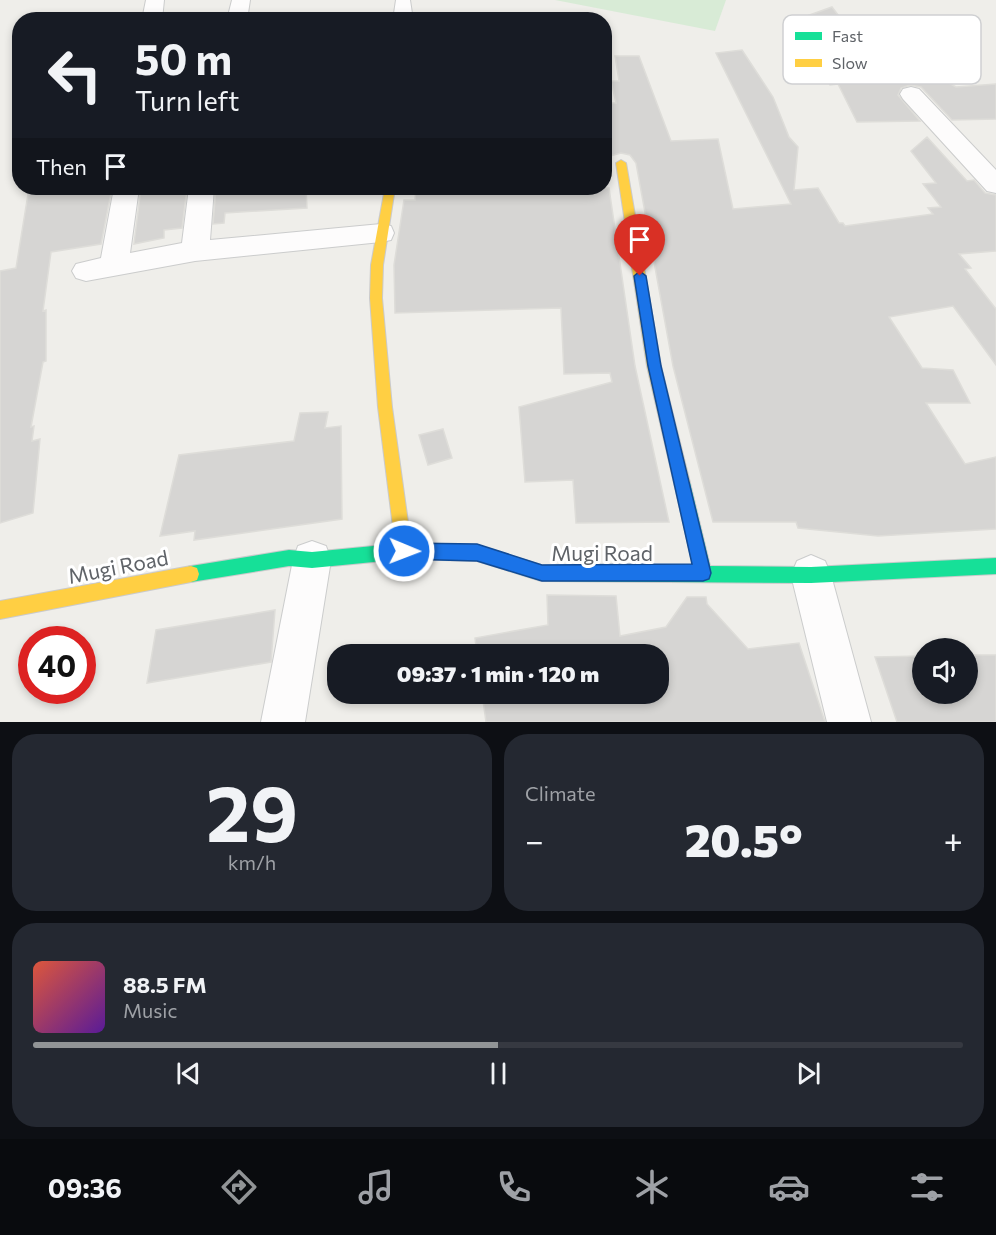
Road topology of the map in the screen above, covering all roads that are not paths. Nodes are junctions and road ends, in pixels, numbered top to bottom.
1 (911, 94) dead end
2 (621, 163) dead end
3 (996, 185) edge
4 (125, 195) edge
5 (200, 195) edge
6 (389, 195) edge
7 (381, 233) junction
8 (195, 251) junction
9 (114, 266) junction
10 (86, 271) dead end
11 (404, 551) junction
12 (312, 560) junction
13 (996, 566) edge
14 (703, 573) junction
15 (811, 575) junction
16 (0, 610) edge
17 (283, 722) edge
18 (849, 722) edge

1 - 3 street
2 - 14 street
4 - 9 street
5 - 8 street
6 - 7 street
7 - 8 street
7 - 11 street
8 - 9 street
9 - 10 street
11 - 12 street, Mugi Road
11 - 14 street, Mugi Road
12 - 16 street, Mugi Road
12 - 17 street
13 - 15 street, Mugi Road
14 - 15 street, Mugi Road
15 - 18 street

